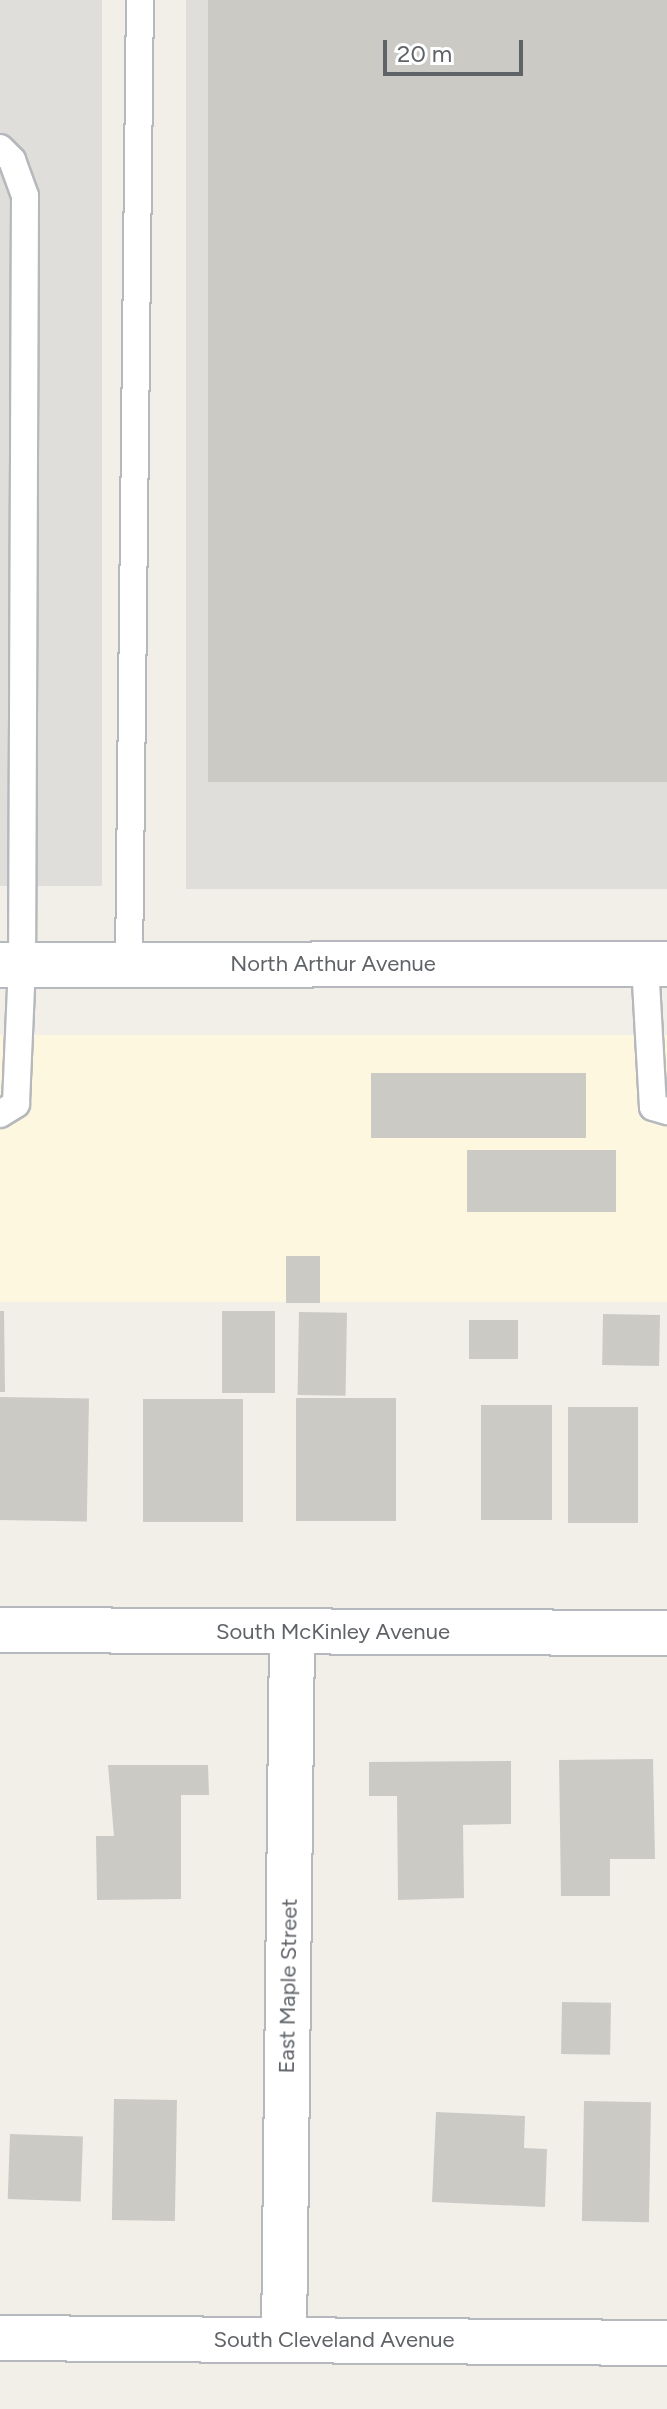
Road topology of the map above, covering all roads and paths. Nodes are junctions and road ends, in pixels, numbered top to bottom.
1 (140, 0) edge
2 (0, 148) edge
3 (12, 292) edge
4 (129, 964) junction
5 (656, 964) edge
6 (11, 965) edge
7 (667, 1111) edge
8 (0, 1114) edge
9 (0, 1630) edge
10 (292, 1632) junction
11 (667, 1633) edge
12 (0, 2338) edge
13 (284, 2340) junction
14 (667, 2343) edge

1 - 4 lane
2 - 3 lane
3 - 6 lane
4 - 5 street, North Arthur Avenue
4 - 6 street, North Arthur Avenue
5 - 7 lane
6 - 8 lane
9 - 10 street, South McKinley Avenue
10 - 11 street, South McKinley Avenue
10 - 13 street, East Maple Street
12 - 13 street, South Cleveland Avenue
13 - 14 street, South Cleveland Avenue

